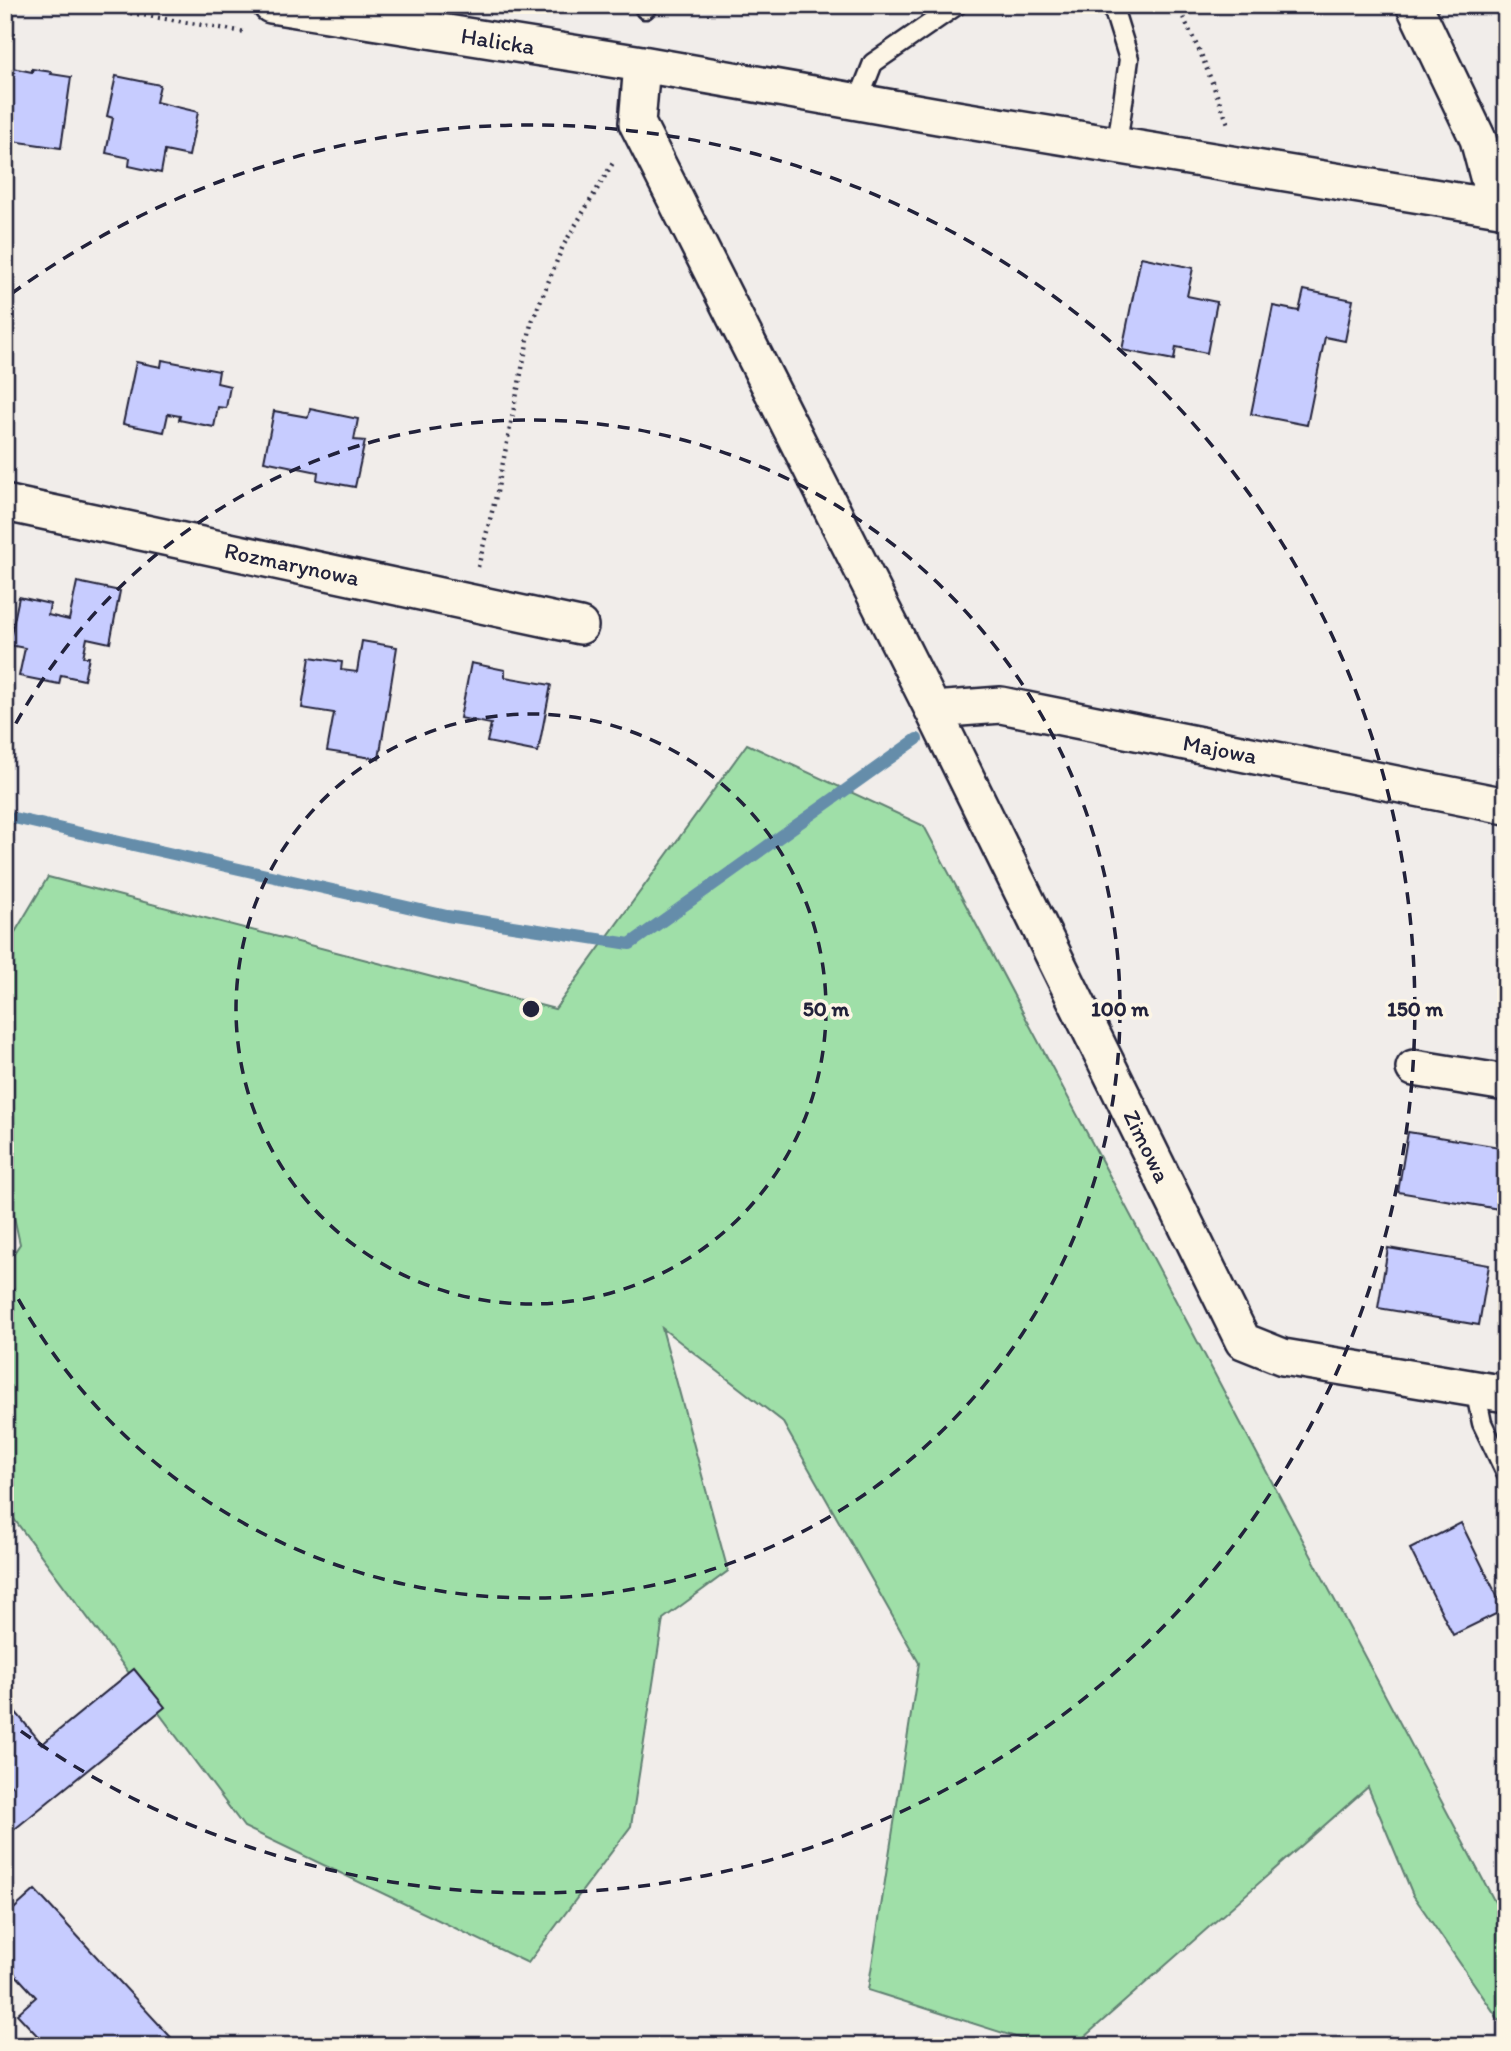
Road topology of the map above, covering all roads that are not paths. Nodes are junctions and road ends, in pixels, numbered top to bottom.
1 (271, 5) edge
2 (957, 5) edge
3 (1109, 5) edge
4 (1414, 5) edge
5 (642, 64) junction
6 (858, 101) junction
7 (1117, 145) junction
8 (1501, 208) edge
9 (5, 503) edge
10 (580, 625) dead end
11 (933, 710) junction
12 (1506, 806) edge
13 (1414, 1068) dead end
14 (1506, 1083) edge
15 (1490, 1391) edge
16 (1506, 1473) edge

1 - 5 street, Halicka
2 - 6 lane
3 - 7 lane
4 - 8 street
5 - 6 street, Halicka
5 - 11 street, Zimowa
6 - 7 street, Halicka
7 - 8 street, Halicka
9 - 10 street, Rozmarynowa
11 - 12 street, Majowa
11 - 15 street, Zimowa
13 - 14 street
15 - 16 lane

